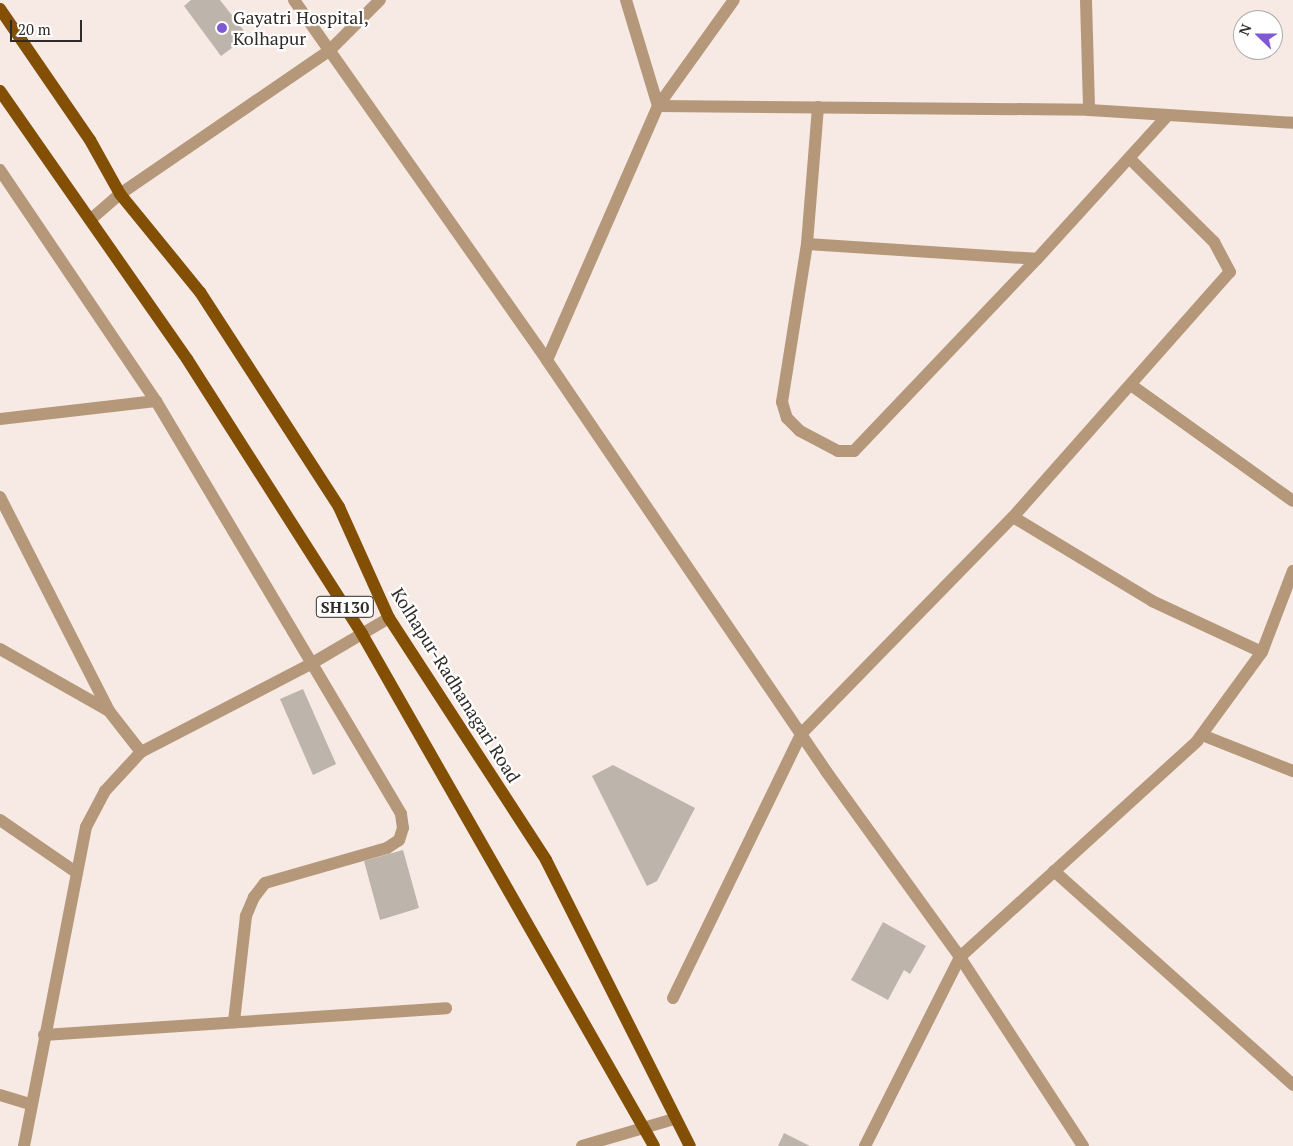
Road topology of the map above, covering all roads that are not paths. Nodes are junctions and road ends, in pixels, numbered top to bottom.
1 (294, 0) edge
2 (380, 0) edge
3 (626, 0) edge
4 (734, 0) edge
5 (1086, 0) edge
6 (367, 6) edge
7 (0, 9) edge
8 (329, 51) junction
9 (0, 90) edge
10 (658, 106) junction
11 (818, 107) junction
12 (1089, 110) junction
13 (1166, 117) junction
14 (1293, 123) edge
15 (1130, 159) junction
16 (0, 170) edge
17 (120, 194) junction
18 (90, 220) junction
19 (807, 244) junction
20 (1037, 259) junction
21 (547, 360) junction
22 (1131, 385) junction
23 (156, 401) junction
24 (0, 419) edge
25 (0, 497) edge
26 (1293, 501) edge
27 (1013, 517) junction
28 (1293, 572) edge
29 (389, 618) junction
30 (362, 634) junction
31 (0, 649) edge
32 (1262, 652) junction
33 (309, 665) junction
34 (109, 711) junction
35 (801, 734) junction
36 (1202, 735) junction
37 (141, 752) junction
38 (1293, 771) edge
39 (0, 820) edge
40 (1054, 871) junction
41 (77, 873) junction
42 (960, 957) junction
43 (673, 998) dead end
44 (446, 1008) dead end
45 (234, 1022) junction
46 (44, 1035) junction
47 (1293, 1085) edge
48 (0, 1096) edge
49 (30, 1104) junction
50 (674, 1119) junction
51 (644, 1128) junction
52 (1084, 1145) edge
53 (24, 1146) edge
54 (582, 1146) edge
55 (654, 1146) edge
56 (690, 1146) edge
57 (865, 1146) edge

1 - 8 street
2 - 6 street
3 - 10 street
4 - 10 street
5 - 12 street
6 - 8 street
7 - 17 main road, Kolhapur-Radhanagari Road
8 - 17 street
8 - 21 street
9 - 18 main road, SH130
10 - 11 street
10 - 21 street
11 - 12 street
11 - 19 street
12 - 13 street
13 - 14 street
13 - 15 street
15 - 20 street
15 - 22 street
16 - 23 street
17 - 18 street
17 - 29 main road, Kolhapur-Radhanagari Road
18 - 30 main road, SH130
19 - 20 street
19 - 20 street
21 - 35 street
22 - 26 street
22 - 27 street
23 - 24 street
23 - 33 street
25 - 34 street
27 - 32 street
27 - 35 street
28 - 32 street
29 - 30 street
29 - 50 main road, Kolhapur-Radhanagari Road
30 - 33 street
30 - 51 main road, SH130
31 - 34 street
32 - 36 street
33 - 37 street
33 - 45 street
34 - 37 street
35 - 42 street
35 - 43 street
36 - 38 street
36 - 40 street
37 - 41 street
39 - 41 street
40 - 42 street
40 - 47 street
41 - 46 street
42 - 52 street
42 - 57 street
44 - 45 street
45 - 46 street
46 - 49 street
48 - 49 street
49 - 53 street
50 - 51 street
50 - 56 main road, Kolhapur-Radhanagari Road
51 - 54 street
51 - 55 main road, SH130

